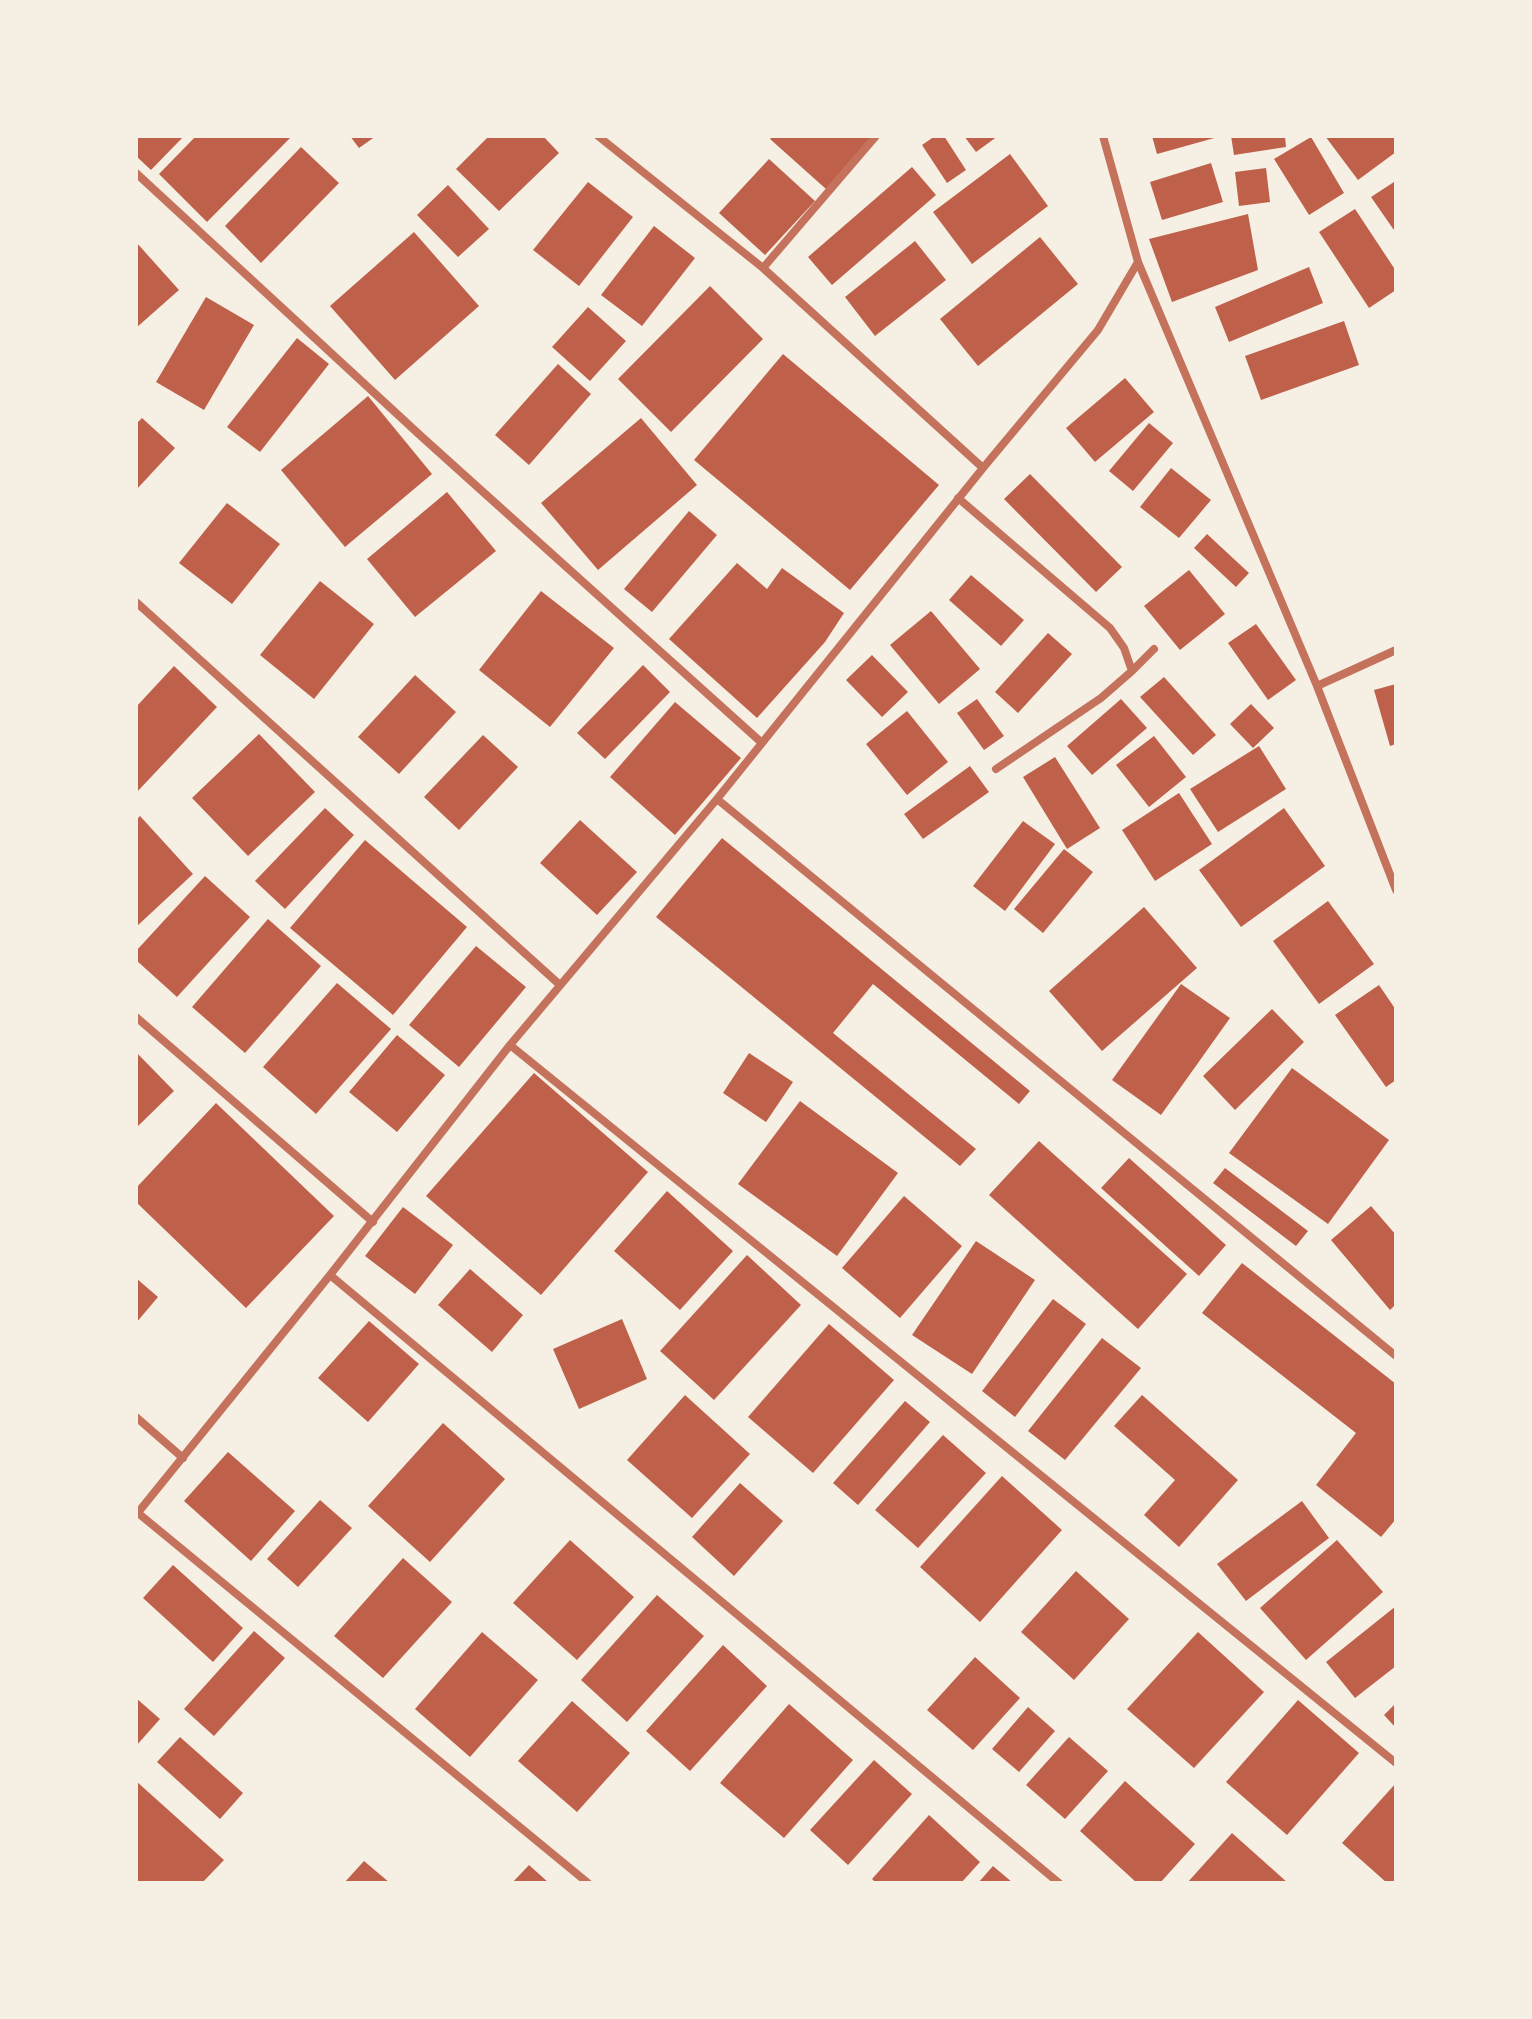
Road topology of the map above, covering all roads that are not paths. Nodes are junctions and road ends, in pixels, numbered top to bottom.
1 (598, 136) edge
2 (876, 136) edge
3 (1103, 136) edge
4 (136, 173) edge
5 (1138, 262) junction
6 (763, 268) junction
7 (983, 468) junction
8 (958, 498) junction
9 (136, 602) edge
10 (1154, 649) dead end
11 (1396, 650) edge
12 (1132, 671) junction
13 (1317, 686) junction
14 (762, 743) junction
15 (996, 769) dead end
16 (717, 799) junction
17 (1396, 890) edge
18 (560, 985) junction
19 (136, 1017) edge
20 (510, 1045) junction
21 (373, 1222) junction
22 (330, 1275) junction
23 (1396, 1356) edge
24 (136, 1417) edge
25 (183, 1458) junction
26 (137, 1514) edge
27 (1396, 1763) edge
28 (588, 1883) edge
29 (1059, 1883) edge

1 - 6 street
2 - 6 street
3 - 5 street
4 - 14 street
5 - 7 street
5 - 13 street
6 - 7 street
7 - 8 street
8 - 12 street
8 - 14 street
9 - 18 street
10 - 12 street
11 - 13 street
12 - 15 street
13 - 17 street
14 - 16 street
16 - 18 street
16 - 23 street
18 - 20 street
19 - 21 street
20 - 21 street
20 - 27 street
21 - 22 street
22 - 25 street
22 - 29 street
24 - 25 street
25 - 26 street
26 - 28 street

